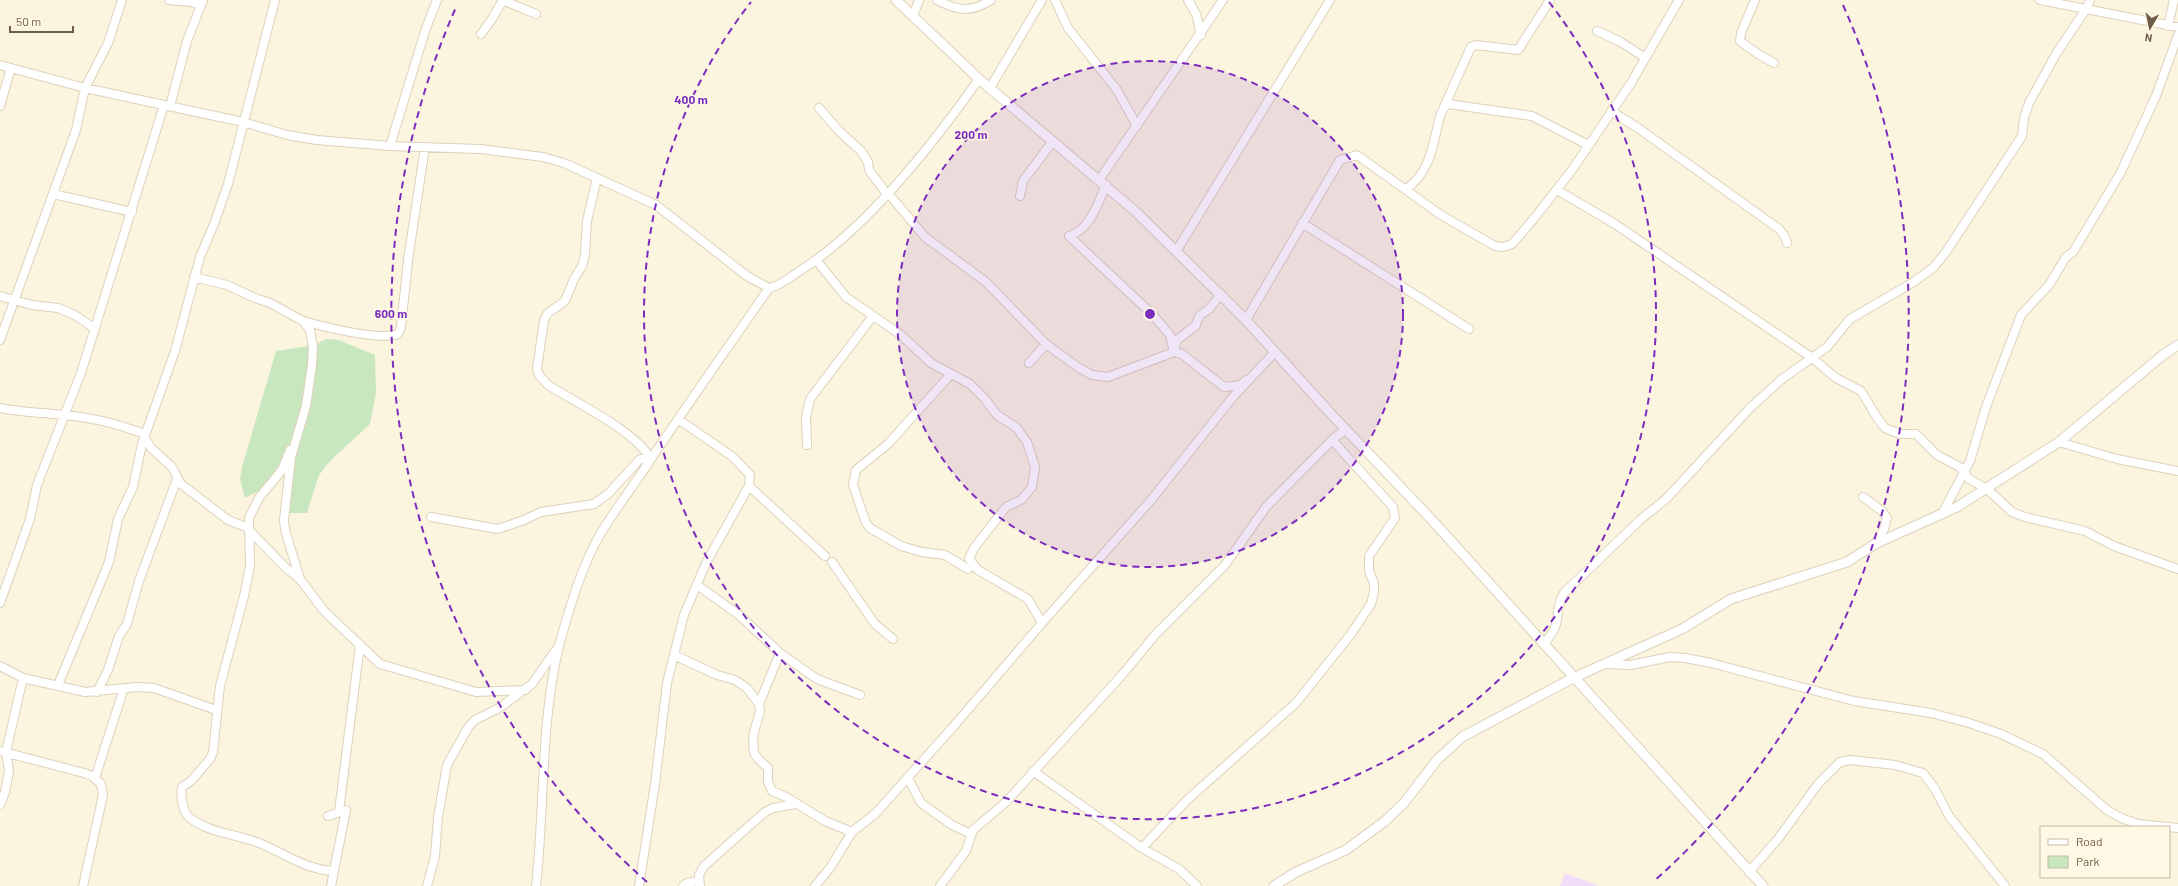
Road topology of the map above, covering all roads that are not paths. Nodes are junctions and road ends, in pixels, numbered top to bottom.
1 (122, 0) edge
2 (169, 0) edge
3 (275, 0) edge
4 (437, 0) edge
5 (502, 0) edge
6 (896, 0) edge
7 (919, 0) edge
8 (937, 0) edge
9 (991, 0) edge
10 (1042, 0) edge
11 (1055, 0) edge
12 (1188, 0) edge
13 (1223, 0) edge
14 (1330, 0) edge
15 (1550, 0) edge
16 (1679, 0) edge
17 (1755, 0) edge
18 (2040, 0) edge
19 (2090, 0) edge
20 (2174, 0) edge
21 (201, 3) edge
22 (2086, 9) junction
23 (536, 14) dead end
24 (913, 16) junction
25 (2168, 26) junction
26 (2178, 27) edge
27 (1597, 31) dead end
28 (481, 34) dead end
29 (1201, 34) junction
30 (2178, 34) edge
31 (1644, 57) junction
32 (1774, 63) dead end
33 (0, 65) edge
34 (11, 68) junction
35 (979, 79) junction
36 (85, 88) junction
37 (990, 88) junction
38 (167, 105) junction
39 (0, 106) edge
40 (1444, 107) junction
41 (819, 108) dead end
42 (1611, 112) junction
43 (243, 122) junction
44 (1137, 126) junction
45 (1053, 141) junction
46 (1588, 145) junction
47 (390, 146) junction
48 (425, 147) junction
49 (598, 178) junction
50 (1102, 183) junction
51 (1406, 189) junction
52 (1557, 190) junction
53 (53, 194) junction
54 (888, 194) junction
55 (1020, 196) dead end
56 (132, 212) junction
57 (1302, 223) junction
58 (1786, 244) dead end
59 (1177, 250) junction
60 (817, 261) junction
61 (194, 277) junction
62 (769, 288) junction
63 (1221, 294) junction
64 (0, 296) edge
65 (14, 299) junction
66 (873, 316) junction
67 (1246, 320) junction
68 (303, 321) junction
69 (1469, 328) dead end
70 (95, 330) junction
71 (0, 340) edge
72 (1046, 344) junction
73 (2178, 345) edge
74 (1174, 352) junction
75 (1275, 352) junction
76 (1811, 357) junction
77 (1029, 363) dead end
78 (1257, 370) junction
79 (951, 374) junction
80 (0, 408) edge
81 (66, 415) junction
82 (678, 419) junction
83 (1346, 429) junction
84 (145, 436) junction
85 (1332, 440) junction
86 (2059, 442) junction
87 (807, 445) dead end
88 (293, 448) junction
89 (651, 458) junction
90 (2178, 471) edge
91 (1964, 473) junction
92 (177, 479) junction
93 (750, 486) junction
94 (1987, 489) junction
95 (1863, 497) dead end
96 (1942, 514) junction
97 (431, 518) dead end
98 (249, 530) junction
99 (1875, 544) junction
100 (825, 556) dead end
101 (832, 562) dead end
102 (968, 569) dead end
103 (2178, 569) edge
104 (300, 579) junction
105 (697, 585) junction
106 (0, 603) edge
107 (1042, 622) junction
108 (893, 639) dead end
109 (560, 642) junction
110 (1543, 644) junction
111 (360, 645) junction
112 (780, 653) junction
113 (674, 656) junction
114 (1605, 664) junction
115 (0, 666) edge
116 (23, 678) junction
117 (1573, 678) junction
118 (58, 685) junction
119 (124, 688) junction
120 (525, 690) junction
121 (97, 692) junction
122 (860, 695) dead end
123 (759, 704) junction
124 (216, 710) junction
125 (3, 751) edge
126 (1033, 771) junction
127 (95, 778) junction
128 (908, 778) junction
129 (796, 804) junction
130 (0, 805) edge
131 (339, 811) junction
132 (328, 816) dead end
133 (2158, 826) edge
134 (852, 832) junction
135 (971, 834) junction
136 (1142, 848) junction
137 (334, 871) junction
138 (1749, 872) junction
139 (700, 884) edge
140 (83, 886) edge
141 (331, 886) edge
142 (427, 886) edge
143 (536, 886) edge
144 (638, 886) edge
145 (683, 886) edge
146 (814, 886) edge
147 (940, 886) edge
148 (1197, 886) edge
149 (1274, 886) edge
150 (1763, 886) edge
151 (2005, 886) edge

1 - 36 street
2 - 21 street
3 - 43 street
4 - 47 street
5 - 23 street
5 - 28 street
6 - 24 street
7 - 24 street
8 - 9 street
10 - 37 street
11 - 44 street
12 - 29 street
13 - 29 street
14 - 59 street
15 - 40 street
16 - 31 street
17 - 32 street
18 - 22 street
19 - 22 street
20 - 25 street
21 - 38 street
22 - 25 street
22 - 76 street
24 - 35 street
25 - 26 street
27 - 31 street
29 - 44 street
30 - 91 street
31 - 42 street
33 - 34 street
34 - 36 street
34 - 39 street
35 - 37 street
35 - 54 street
36 - 38 street
36 - 53 street
37 - 45 street
38 - 43 street
38 - 56 street
40 - 46 street
40 - 51 street
41 - 54 street
42 - 46 street
42 - 58 street
43 - 47 street
43 - 61 street
44 - 50 street
45 - 50 street
45 - 55 street
46 - 52 street
47 - 48 street
48 - 49 street
48 - 68 street
49 - 62 street
49 - 89 street
50 - 59 street
50 - 74 street
51 - 52 street
51 - 57 street
52 - 76 street
53 - 56 street
53 - 65 street
54 - 60 street
54 - 72 street
56 - 70 street
57 - 67 street
57 - 69 street
59 - 63 street
60 - 62 street
60 - 66 street
61 - 68 street
61 - 84 street
62 - 82 street
63 - 67 street
63 - 74 street
64 - 65 street
65 - 70 street
65 - 71 street
66 - 79 street
66 - 87 street
67 - 75 street
68 - 88 street
70 - 81 street
72 - 74 street
72 - 77 street
73 - 86 street
74 - 78 street
75 - 78 street
75 - 83 street
76 - 91 street
76 - 110 street
78 - 107 street
79 - 102 street
79 - 107 street
80 - 81 street
81 - 84 street
81 - 106 street
82 - 89 street
82 - 93 street
83 - 85 street
83 - 110 street
84 - 92 street
84 - 118 street
85 - 126 street
85 - 136 street
86 - 90 street
86 - 94 street
88 - 98 street
88 - 104 street
89 - 97 street
89 - 109 street
91 - 94 street
91 - 96 street
92 - 98 street
92 - 121 street
93 - 100 street
93 - 105 street
94 - 96 street
94 - 103 street
95 - 99 street
96 - 99 street
98 - 104 street
98 - 124 street
99 - 114 street
101 - 108 street
104 - 111 street
105 - 112 street
105 - 113 street
107 - 128 street
109 - 120 street
109 - 143 street
110 - 117 street
111 - 120 street
111 - 131 street
112 - 122 street
112 - 123 street
113 - 123 street
113 - 144 street
114 - 117 street
114 - 133 street
115 - 116 street
116 - 118 street
116 - 125 street
117 - 138 street
117 - 149 street
118 - 121 street
119 - 121 street
119 - 124 street
119 - 127 street
120 - 142 street
123 - 129 street
124 - 137 street
125 - 127 street
125 - 130 street
126 - 135 street
126 - 136 street
127 - 140 street
128 - 134 street
128 - 135 street
129 - 134 street
129 - 139 street
131 - 132 street
131 - 137 street
134 - 146 street
135 - 147 street
136 - 148 street
137 - 141 street
138 - 150 street
138 - 151 street
139 - 145 street

